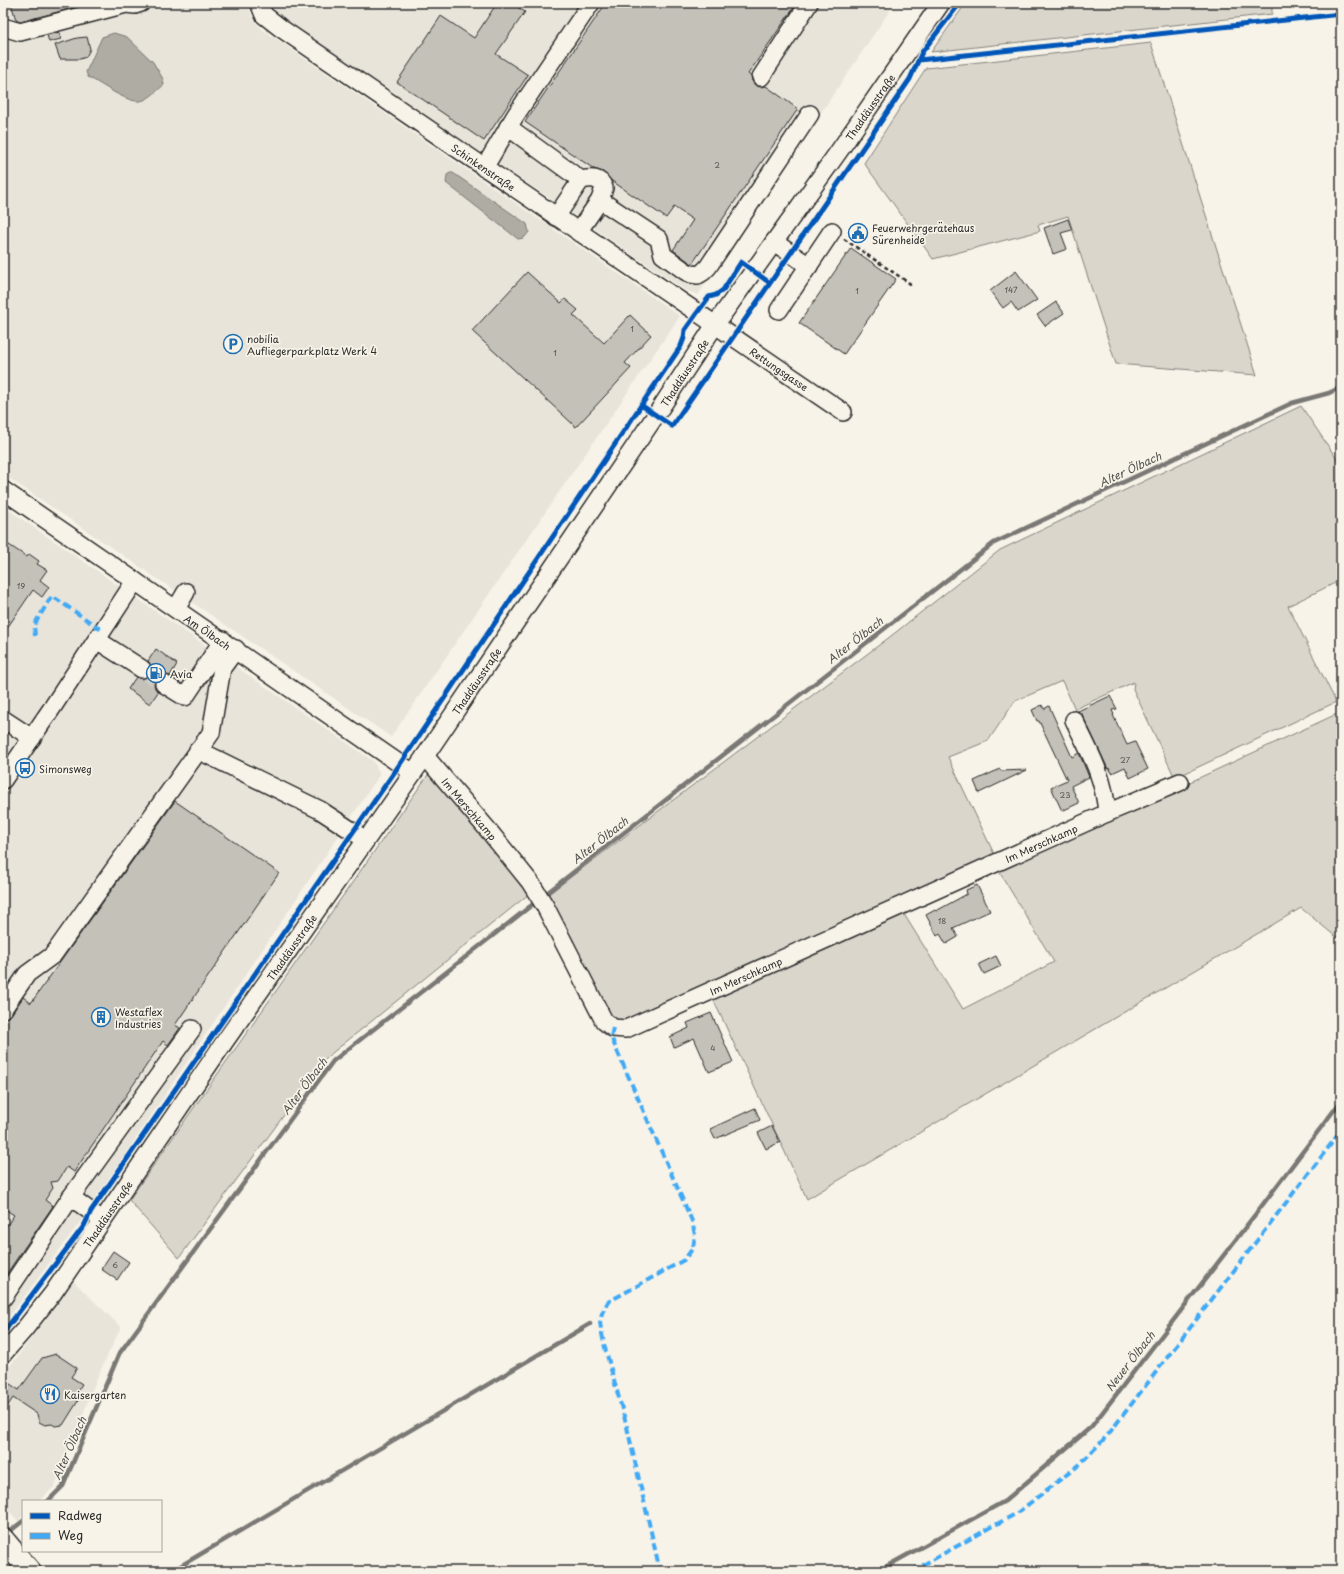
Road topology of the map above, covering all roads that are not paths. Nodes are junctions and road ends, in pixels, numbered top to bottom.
1 (141, 3) edge
2 (259, 3) edge
3 (591, 3) edge
4 (809, 3) edge
5 (941, 3) edge
6 (3, 27) edge
7 (761, 77) dead end
8 (810, 114) dead end
9 (508, 127) junction
10 (484, 168) junction
11 (581, 180) junction
12 (600, 200) junction
13 (556, 217) junction
14 (832, 231) road end
15 (578, 232) junction
16 (774, 242) junction
17 (809, 266) junction
18 (779, 310) dead end
19 (715, 325) junction
20 (843, 412) dead end
21 (3, 490) edge
22 (135, 581) junction
23 (186, 592) dead end
24 (176, 609) junction
25 (97, 640) junction
26 (229, 645) junction
27 (142, 669) tunnel mouth
28 (164, 684) tunnel mouth
29 (3, 719) edge
30 (1074, 720) dead end
31 (32, 738) junction
32 (198, 750) junction
33 (425, 756) junction
34 (413, 773) junction
35 (3, 780) edge
36 (1180, 782) dead end
37 (1107, 813) junction
38 (366, 840) junction
39 (3, 1009) edge
40 (192, 1029) dead end
41 (71, 1197) junction
42 (102, 1220) junction
43 (3, 1298) edge
44 (3, 1354) edge
45 (8, 1545) edge
46 (30, 1571) edge

1 - 6 street
2 - 10 street, Schinkenstraße
3 - 9 street
4 - 7 street
5 - 16 street, Thaddäusstraße
8 - 12 street
9 - 10 street
9 - 11 street
10 - 13 street, Schinkenstraße
11 - 12 street
11 - 13 street
12 - 15 street
13 - 15 street, Schinkenstraße
14 - 17 street
15 - 19 street, Schinkenstraße
16 - 17 street
16 - 19 street, Thaddäusstraße
17 - 18 street
19 - 20 street, Rettungsgasse
19 - 33 street, Thaddäusstraße
21 - 22 street, Am Ölbach
22 - 24 street, Am Ölbach
22 - 25 street
23 - 24 street
24 - 26 street, Am Ölbach
25 - 27 street
25 - 31 street
26 - 28 street
26 - 32 street
26 - 34 street, Am Ölbach
29 - 31 street
30 - 37 street
31 - 35 street
32 - 38 street
32 - 39 street
33 - 34 street, Thaddäusstraße
33 - 37 street, Im Merschkamp
34 - 38 street, Thaddäusstraße
36 - 37 street, Im Merschkamp
38 - 42 street, Thaddäusstraße
40 - 41 street
41 - 42 street
41 - 43 street
42 - 44 street, Thaddäusstraße
45 - 46 main road

